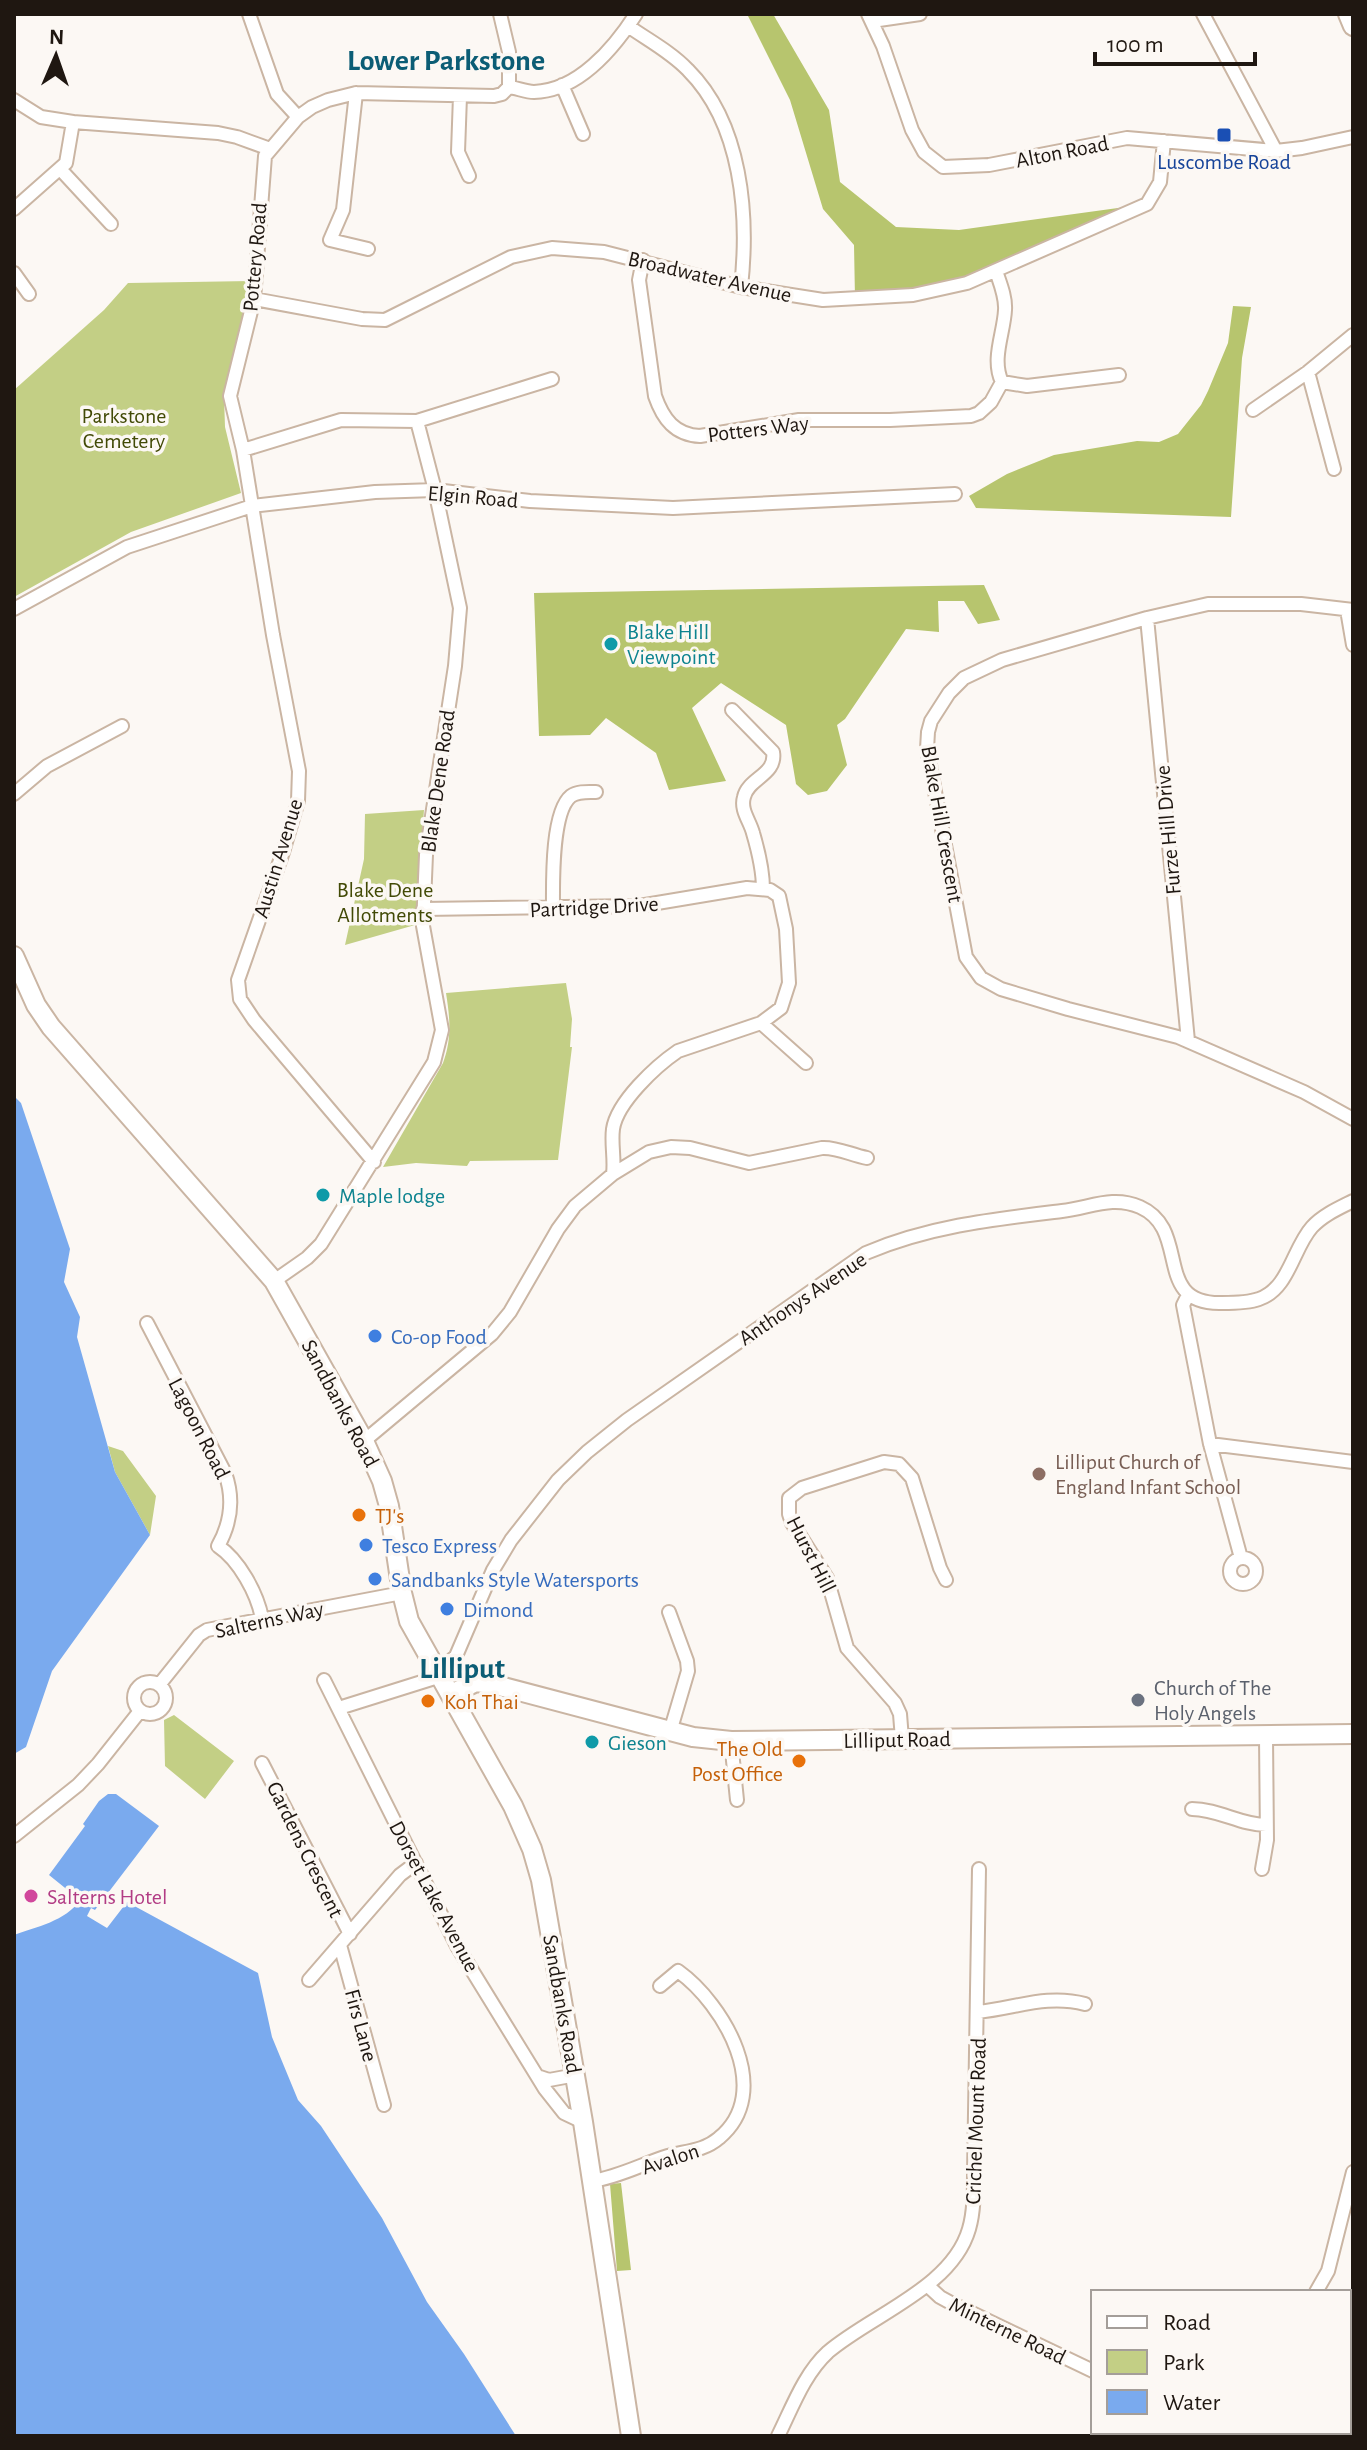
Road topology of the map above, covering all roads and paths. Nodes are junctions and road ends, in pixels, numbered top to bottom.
1 (249, 14) edge
2 (500, 14) edge
3 (636, 14) edge
4 (920, 14) edge
5 (1203, 14) edge
6 (1348, 14) edge
7 (870, 18) edge
8 (628, 26) junction
9 (1353, 26) edge
10 (562, 85) junction
11 (509, 87) junction
12 (356, 93) junction
13 (460, 96) junction
14 (14, 100) edge
15 (298, 117) junction
16 (73, 122) junction
17 (583, 134) dead end
18 (1353, 137) edge
19 (1164, 141) junction
20 (270, 149) junction
21 (1276, 151) junction
22 (61, 170) junction
23 (469, 176) dead end
24 (14, 209) edge
25 (111, 224) dead end
26 (368, 249) dead end
27 (643, 260) junction
28 (996, 271) junction
29 (14, 273) edge
30 (741, 287) junction
31 (29, 294) dead end
32 (254, 299) junction
33 (1353, 335) edge
34 (1308, 372) junction
35 (1119, 375) dead end
36 (552, 379) dead end
37 (1002, 382) junction
38 (1253, 410) dead end
39 (417, 421) junction
40 (243, 450) junction
41 (1334, 469) dead end
42 (435, 490) junction
43 (955, 494) dead end
44 (252, 506) junction
45 (14, 609) edge
46 (1350, 610) edge
47 (1147, 618) junction
48 (1353, 645) edge
49 (732, 710) dead end
50 (122, 726) dead end
51 (596, 792) dead end
52 (14, 794) edge
53 (763, 889) junction
54 (423, 909) junction
55 (553, 909) junction
56 (14, 956) edge
57 (761, 1023) junction
58 (1188, 1041) junction
59 (806, 1063) dead end
60 (1353, 1119) edge
61 (867, 1158) dead end
62 (374, 1162) junction
63 (613, 1174) junction
64 (1353, 1201) edge
65 (274, 1281) junction
66 (1188, 1295) junction
67 (147, 1323) dead end
68 (364, 1441) junction
69 (1210, 1444) junction
70 (1353, 1462) edge
71 (1241, 1558) dead end
72 (946, 1580) dead end
73 (402, 1593) junction
74 (669, 1612) dead end
75 (262, 1618) junction
76 (440, 1673) junction
77 (324, 1680) dead end
78 (159, 1685) junction
79 (451, 1694) junction
80 (339, 1708) junction
81 (140, 1711) junction
82 (670, 1732) junction
83 (1353, 1734) edge
84 (1266, 1737) junction
85 (902, 1739) junction
86 (731, 1741) junction
87 (262, 1763) dead end
88 (737, 1800) dead end
89 (1192, 1809) dead end
90 (1266, 1825) junction
91 (14, 1836) edge
92 (416, 1863) junction
93 (979, 1869) dead end
94 (1262, 1869) dead end
95 (350, 1934) junction
96 (340, 1945) junction
97 (309, 1980) dead end
98 (660, 1986) dead end
99 (1085, 2004) dead end
100 (978, 2012) junction
101 (576, 2075) junction
102 (540, 2077) junction
103 (384, 2105) dead end
104 (583, 2122) junction
105 (1353, 2172) edge
106 (592, 2181) junction
107 (927, 2285) junction
108 (1317, 2290) edge
109 (1091, 2370) edge
110 (631, 2436) edge
111 (778, 2436) edge

1 - 15 street
2 - 11 street
3 - 8 street
4 - 7 street
5 - 21 street
6 - 9 main road
7 - 19 street, Alton Road
8 - 10 street
8 - 30 street
10 - 11 street
10 - 17 street
11 - 13 street
12 - 13 street
12 - 15 street
12 - 26 street
13 - 23 street
14 - 16 street
15 - 20 street, Pottery Road
16 - 20 street
16 - 22 street
18 - 21 street, Alton Road
19 - 21 street, Alton Road
19 - 28 street, Broadwater Avenue
20 - 32 street, Pottery Road
22 - 24 street
22 - 25 street
27 - 30 street, Broadwater Avenue
27 - 32 street, Broadwater Avenue
27 - 37 street, Potters Way
28 - 30 street, Broadwater Avenue
28 - 37 street
29 - 31 street
32 - 40 street, Pottery Road
33 - 34 street
34 - 38 street
34 - 41 street
35 - 37 street
36 - 39 street
39 - 40 street
39 - 42 street, Blake Dene Road
40 - 44 street, Pottery Road
42 - 43 street, Elgin Road
42 - 44 street, Elgin Road
42 - 54 street, Blake Dene Road
44 - 45 street, Elgin Road
44 - 62 street, Austin Avenue
46 - 47 street, Blake Hill Crescent
46 - 48 street
47 - 58 street, Furze Hill Drive
47 - 58 street, Blake Hill Crescent
49 - 53 street
50 - 52 street
51 - 55 street
53 - 55 street, Partridge Drive
53 - 57 street
54 - 55 street, Partridge Drive
54 - 62 street, Blake Dene Road
56 - 65 main road, Sandbanks Road
57 - 59 street
57 - 63 street
58 - 60 street, Blake Hill Crescent
61 - 63 street
62 - 65 street, Blake Dene Road
63 - 68 street
64 - 66 street
65 - 68 main road, Sandbanks Road
66 - 69 street
66 - 76 street, Anthonys Avenue
67 - 75 street, Lagoon Road
68 - 73 main road, Sandbanks Road
69 - 70 street
69 - 71 street
72 - 85 street, Hurst Hill
73 - 75 street, Salterns Way
73 - 76 main road, Sandbanks Road
74 - 82 street
75 - 78 street, Salterns Way
76 - 79 main road, Sandbanks Road
76 - 80 street
77 - 80 street, Dorset Lake Avenue
78 - 81 street, Salterns Way
78 - 81 street, Salterns Way
79 - 82 main road, Lilliput Road
79 - 101 main road, Sandbanks Road
80 - 92 street, Dorset Lake Avenue
81 - 91 street, Salterns Way
82 - 86 main road, Lilliput Road
83 - 84 main road, Lilliput Road
84 - 85 main road, Lilliput Road
84 - 90 street
85 - 86 main road, Lilliput Road
86 - 88 street
87 - 95 street, Gardens Crescent
89 - 90 street
90 - 94 street
92 - 95 street
92 - 102 street, Dorset Lake Avenue
93 - 100 street, Crichel Mount Road
95 - 96 street
96 - 97 street
96 - 103 street, Firs Lane
98 - 106 street, Avalon
99 - 100 street, Crichel Mount Road
100 - 107 street, Crichel Mount Road
101 - 102 street
101 - 104 main road, Sandbanks Road
102 - 104 street, Dorset Lake Avenue
104 - 106 main road, Sandbanks Road
105 - 108 street
106 - 110 main road, Sandbanks Road
107 - 109 street, Minterne Road
107 - 111 street, Crichel Mount Road

